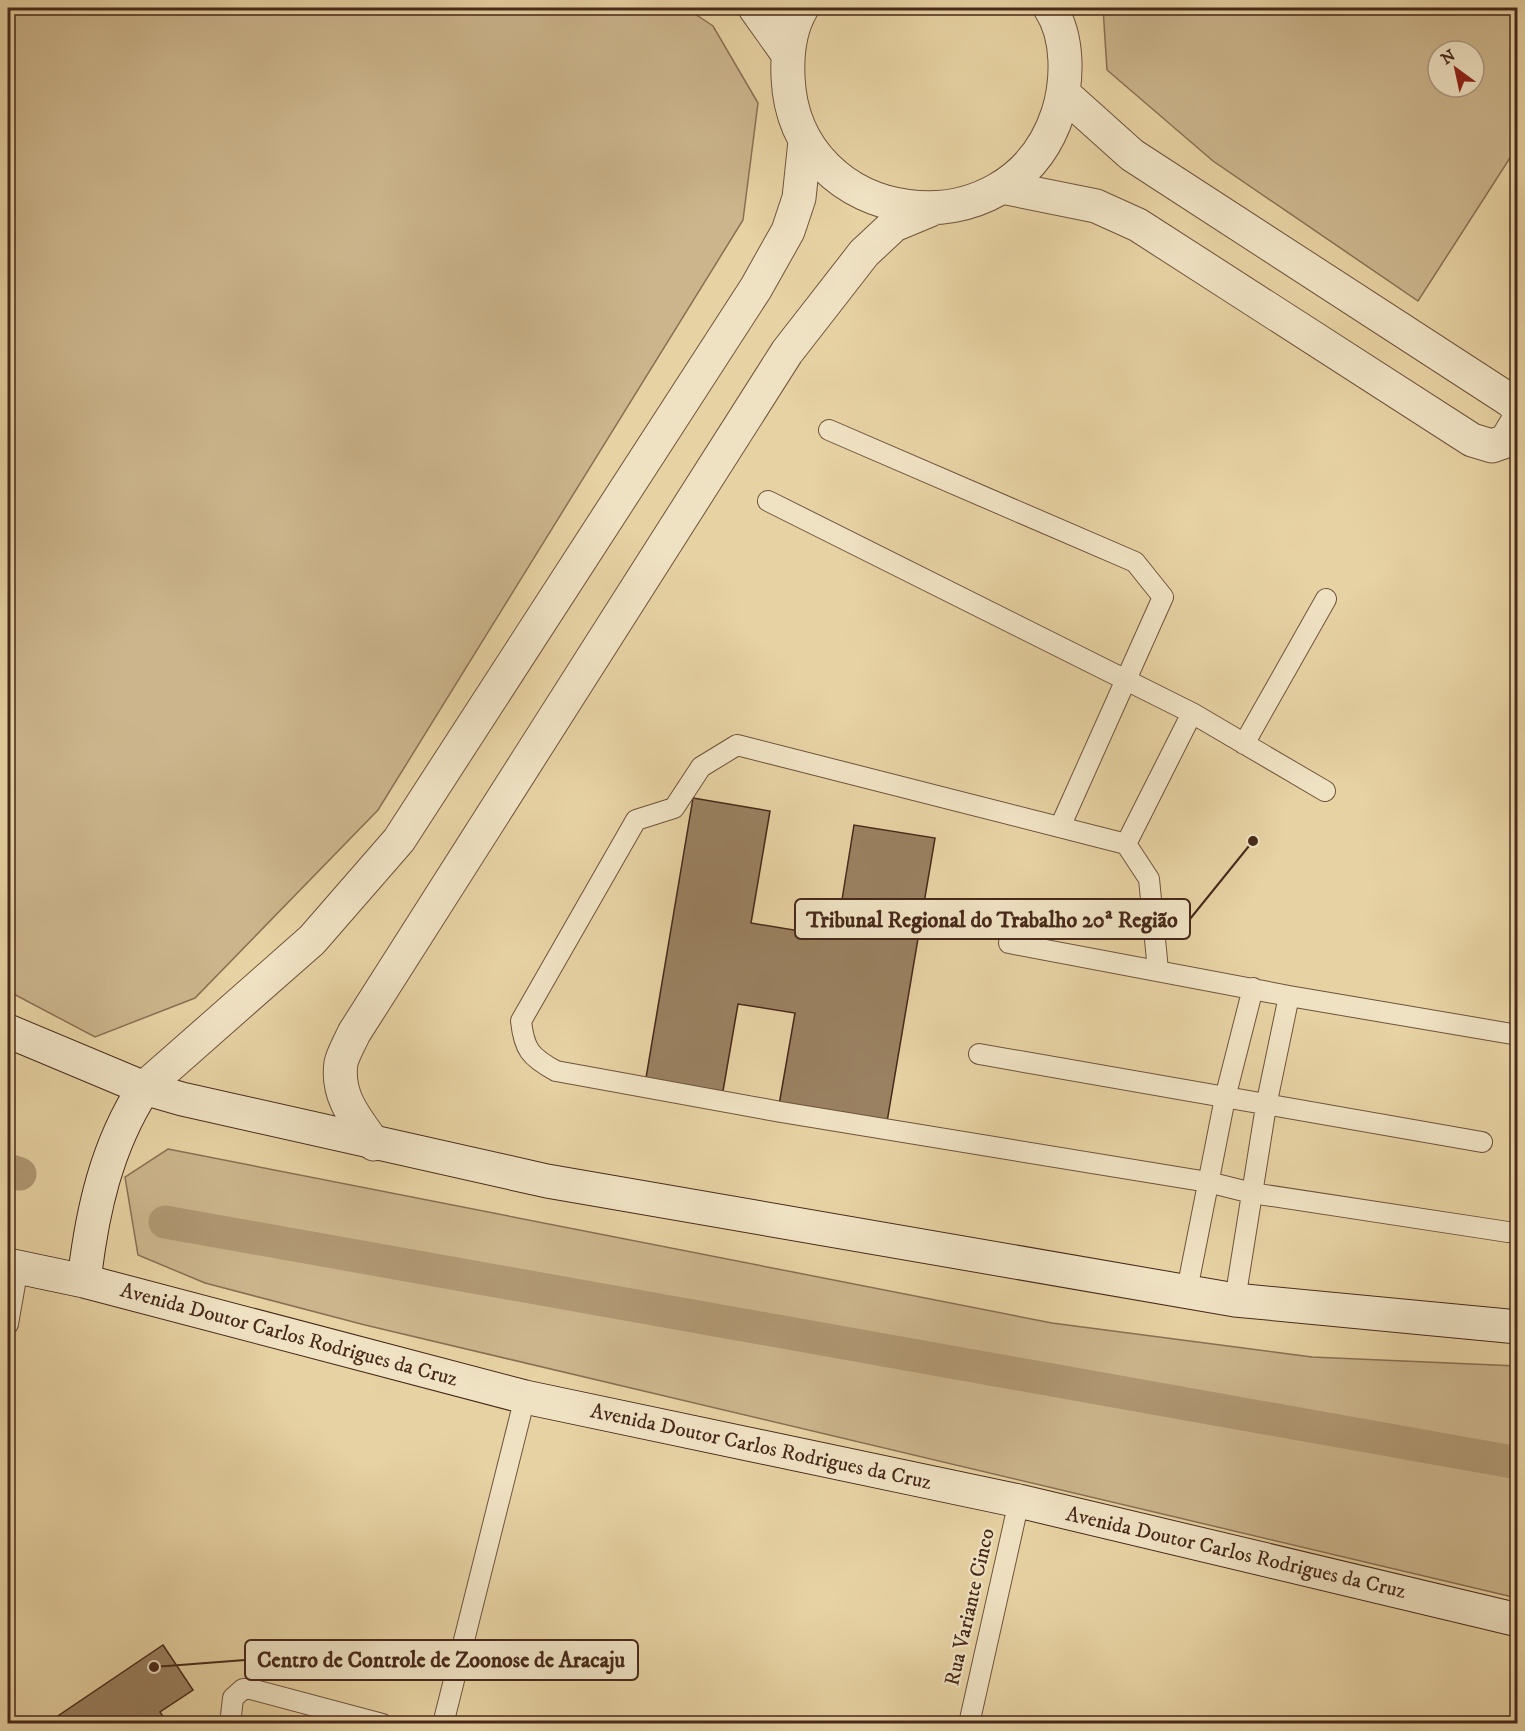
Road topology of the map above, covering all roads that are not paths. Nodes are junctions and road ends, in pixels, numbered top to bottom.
1 (755, 8) edge
2 (802, 8) edge
3 (1053, 10) edge
4 (787, 53) junction
5 (1064, 94) junction
6 (805, 141) junction
7 (1002, 187) junction
8 (930, 210) junction
9 (1518, 408) edge
10 (1518, 421) edge
11 (829, 430) dead end
12 (768, 501) dead end
13 (1326, 599) dead end
14 (1125, 678) junction
15 (1192, 712) junction
16 (1244, 744) junction
17 (1325, 791) dead end
18 (1060, 827) junction
19 (1126, 844) junction
20 (1009, 943) dead end
21 (1158, 970) junction
22 (1253, 988) junction
23 (1289, 996) junction
24 (8, 1031) edge
25 (1518, 1035) edge
26 (979, 1054) dead end
27 (144, 1088) junction
28 (1225, 1098) junction
29 (1266, 1106) junction
30 (1482, 1142) dead end
31 (374, 1144) junction
32 (1208, 1182) junction
33 (1252, 1193) junction
34 (1509, 1232) dead end
35 (13, 1266) edge
36 (84, 1281) junction
37 (1187, 1290) junction
38 (1235, 1300) junction
39 (8, 1324) edge
40 (1518, 1327) edge
41 (525, 1397) junction
42 (1019, 1501) junction
43 (1518, 1620) edge
44 (230, 1724) edge
45 (382, 1724) edge
46 (442, 1724) edge
47 (969, 1724) edge

1 - 4 street
2 - 4 street
3 - 5 street
4 - 6 street
5 - 7 street
5 - 9 street
6 - 8 street
6 - 27 street
7 - 8 street
7 - 10 street
8 - 31 street
11 - 14 lane
12 - 14 lane
13 - 16 lane
14 - 15 lane
14 - 18 lane
15 - 16 lane
15 - 19 lane
16 - 17 lane
18 - 19 lane
18 - 32 lane
19 - 21 lane
20 - 21 lane
21 - 22 lane
22 - 23 lane
22 - 28 lane
23 - 25 lane
23 - 29 lane
24 - 27 street
26 - 28 lane
27 - 31 street
27 - 36 street
28 - 29 lane
28 - 32 lane
29 - 30 lane
29 - 33 lane
31 - 37 street
32 - 33 lane
32 - 37 lane
33 - 34 lane
33 - 38 lane
35 - 36 street, Avenida Doutor Carlos Rodrigues da Cruz
35 - 39 lane
36 - 41 street, Avenida Doutor Carlos Rodrigues da Cruz
37 - 38 street
38 - 40 street
41 - 42 street, Avenida Doutor Carlos Rodrigues da Cruz
41 - 46 lane
42 - 43 street, Avenida Doutor Carlos Rodrigues da Cruz
42 - 47 lane, Rua Variante Cinco
44 - 45 lane

